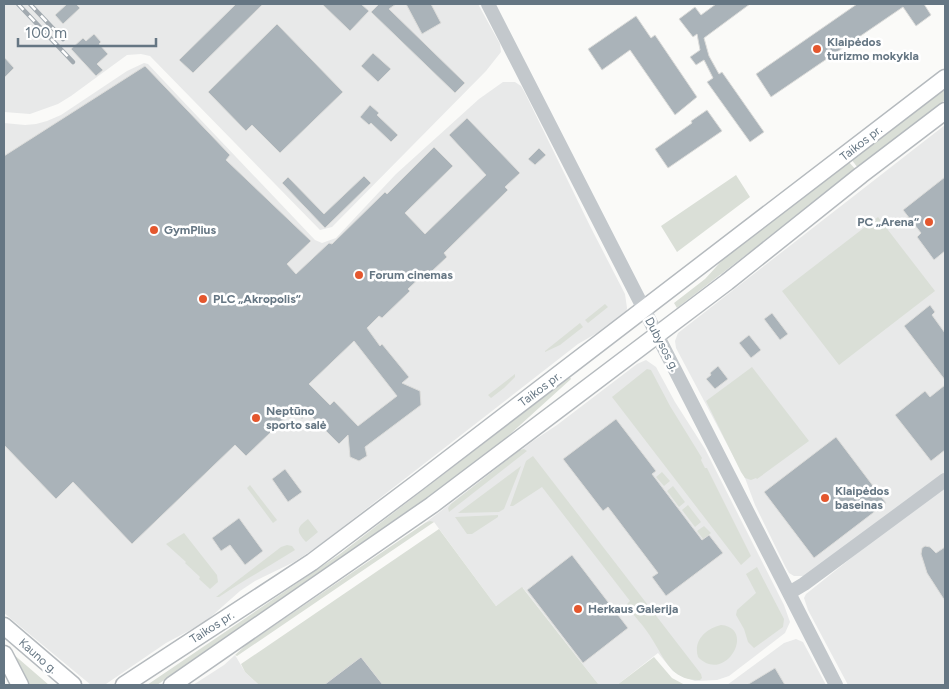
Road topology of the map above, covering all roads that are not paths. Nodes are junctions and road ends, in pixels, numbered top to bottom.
1 (488, 4) edge
2 (945, 78) edge
3 (945, 111) edge
4 (644, 310) junction
5 (657, 334) junction
6 (945, 480) edge
7 (789, 593) junction
8 (4, 626) edge
9 (4, 654) edge
10 (20, 685) edge
11 (73, 685) edge
12 (124, 685) edge
13 (172, 685) edge
14 (836, 685) edge

1 - 4 street, Dubysos g.
2 - 4 main road, Taikos pr.
3 - 5 main road, Taikos pr.
4 - 5 street, Dubysos g.
4 - 12 main road, Taikos pr.
5 - 7 street, Dubysos g.
5 - 13 main road, Taikos pr.
6 - 7 street
7 - 14 street, Dubysos g.
8 - 11 main road, Kauno g.
9 - 10 main road

